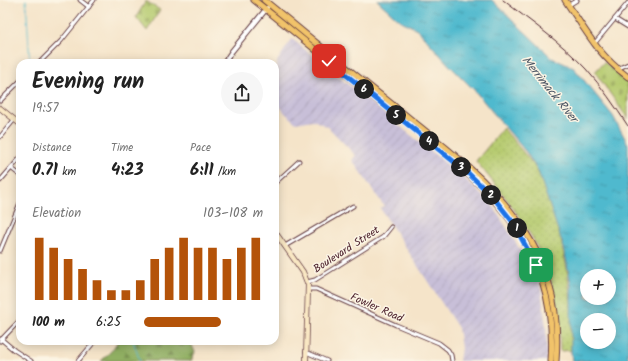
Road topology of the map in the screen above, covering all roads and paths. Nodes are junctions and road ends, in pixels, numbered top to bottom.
1 (80, 0) edge
2 (94, 0) edge
3 (254, 0) edge
4 (264, 0) edge
5 (565, 0) edge
6 (577, 0) edge
7 (628, 3) edge
8 (569, 5) junction
9 (89, 7) junction
10 (268, 7) junction
11 (615, 19) junction
12 (628, 27) edge
13 (594, 44) junction
14 (43, 59) edge
15 (227, 59) edge
16 (628, 64) edge
17 (618, 69) junction
18 (628, 77) edge
19 (16, 85) edge
20 (0, 101) edge
21 (0, 108) edge
22 (14, 120) joint
23 (0, 136) edge
24 (300, 161) dead end
25 (16, 162) edge
26 (11, 168) junction
27 (16, 172) edge
28 (279, 179) edge
29 (0, 181) edge
30 (352, 206) dead end
31 (16, 213) edge
32 (391, 226) dead end
33 (279, 238) edge
34 (285, 246) junction
35 (0, 251) edge
36 (307, 282) junction
37 (308, 289) junction
38 (16, 324) edge
39 (1, 340) edge
40 (92, 345) edge
41 (306, 352) junction
42 (31, 361) edge
43 (78, 361) edge
44 (306, 361) edge
45 (327, 361) edge
46 (452, 361) edge
47 (551, 361) edge
48 (556, 361) edge

1 - 9 street
2 - 9 street
3 - 10 main road
4 - 10 main road
5 - 8 main road
6 - 8 street
7 - 11 street
8 - 13 main road
9 - 14 street
10 - 15 street
10 - 47 main road
10 - 48 main road
11 - 12 street
11 - 13 street
13 - 17 main road
16 - 17 street
17 - 18 main road
19 - 20 street
21 - 22 main road
22 - 23 street
24 - 28 street
25 - 26 street
26 - 27 street
26 - 29 street
30 - 34 street
31 - 35 street
32 - 36 street, Boulevard Street
33 - 34 main road
34 - 36 main road
36 - 37 main road
37 - 41 main road
37 - 46 street, Fowler Road
38 - 39 street
39 - 42 street
40 - 43 street
41 - 44 main road
41 - 45 street

